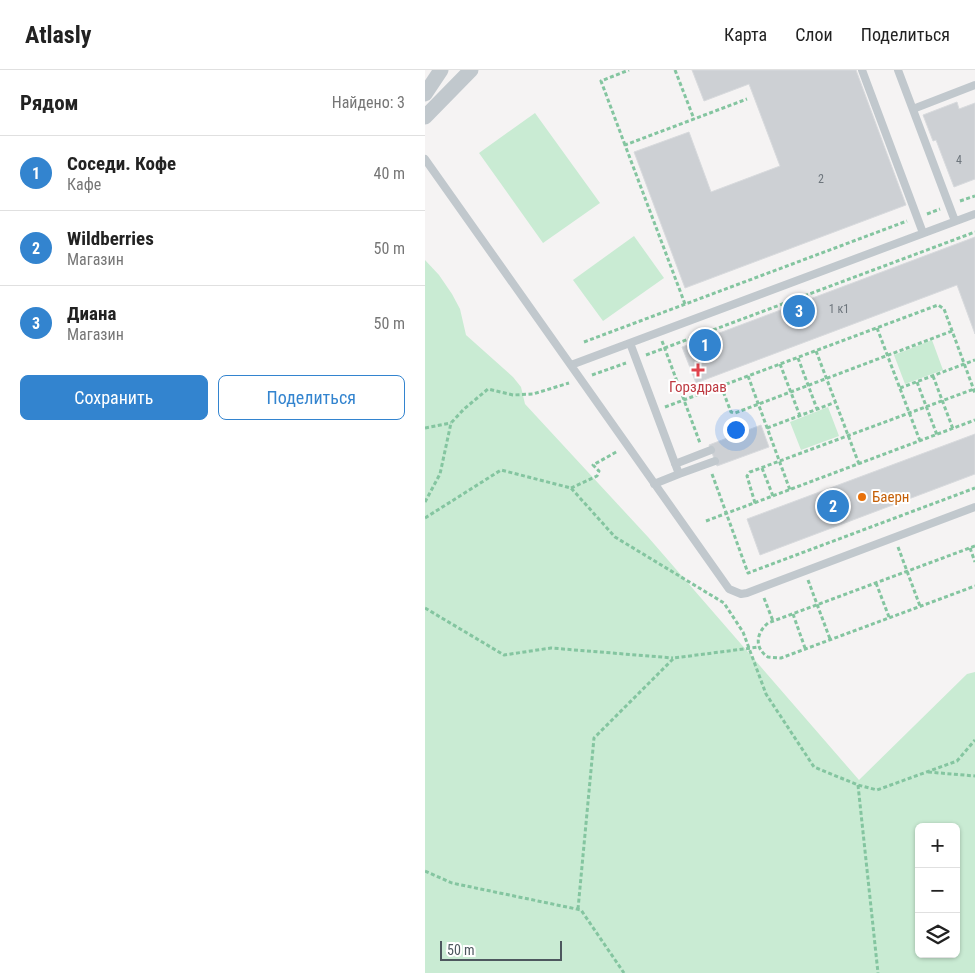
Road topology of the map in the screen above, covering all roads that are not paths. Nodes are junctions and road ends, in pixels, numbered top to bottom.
1 (441, 70) edge
2 (471, 70) edge
3 (862, 70) edge
4 (898, 70) edge
5 (975, 85) edge
6 (425, 94) edge
7 (913, 108) junction
8 (425, 118) edge
9 (425, 159) edge
10 (975, 214) edge
11 (955, 222) junction
12 (923, 233) junction
13 (630, 343) junction
14 (571, 365) junction
15 (711, 450) dead end
16 (715, 461) dead end
17 (675, 464) junction
18 (679, 474) junction
19 (654, 484) junction
20 (975, 507) edge

1 - 6 street
2 - 8 street
3 - 12 lane
4 - 7 lane
5 - 7 lane
7 - 11 lane
9 - 14 lane
10 - 11 lane
11 - 12 lane
12 - 13 lane
13 - 14 lane
13 - 17 lane
14 - 19 lane
15 - 17 lane
16 - 18 lane
17 - 18 lane
18 - 19 lane
19 - 20 lane

